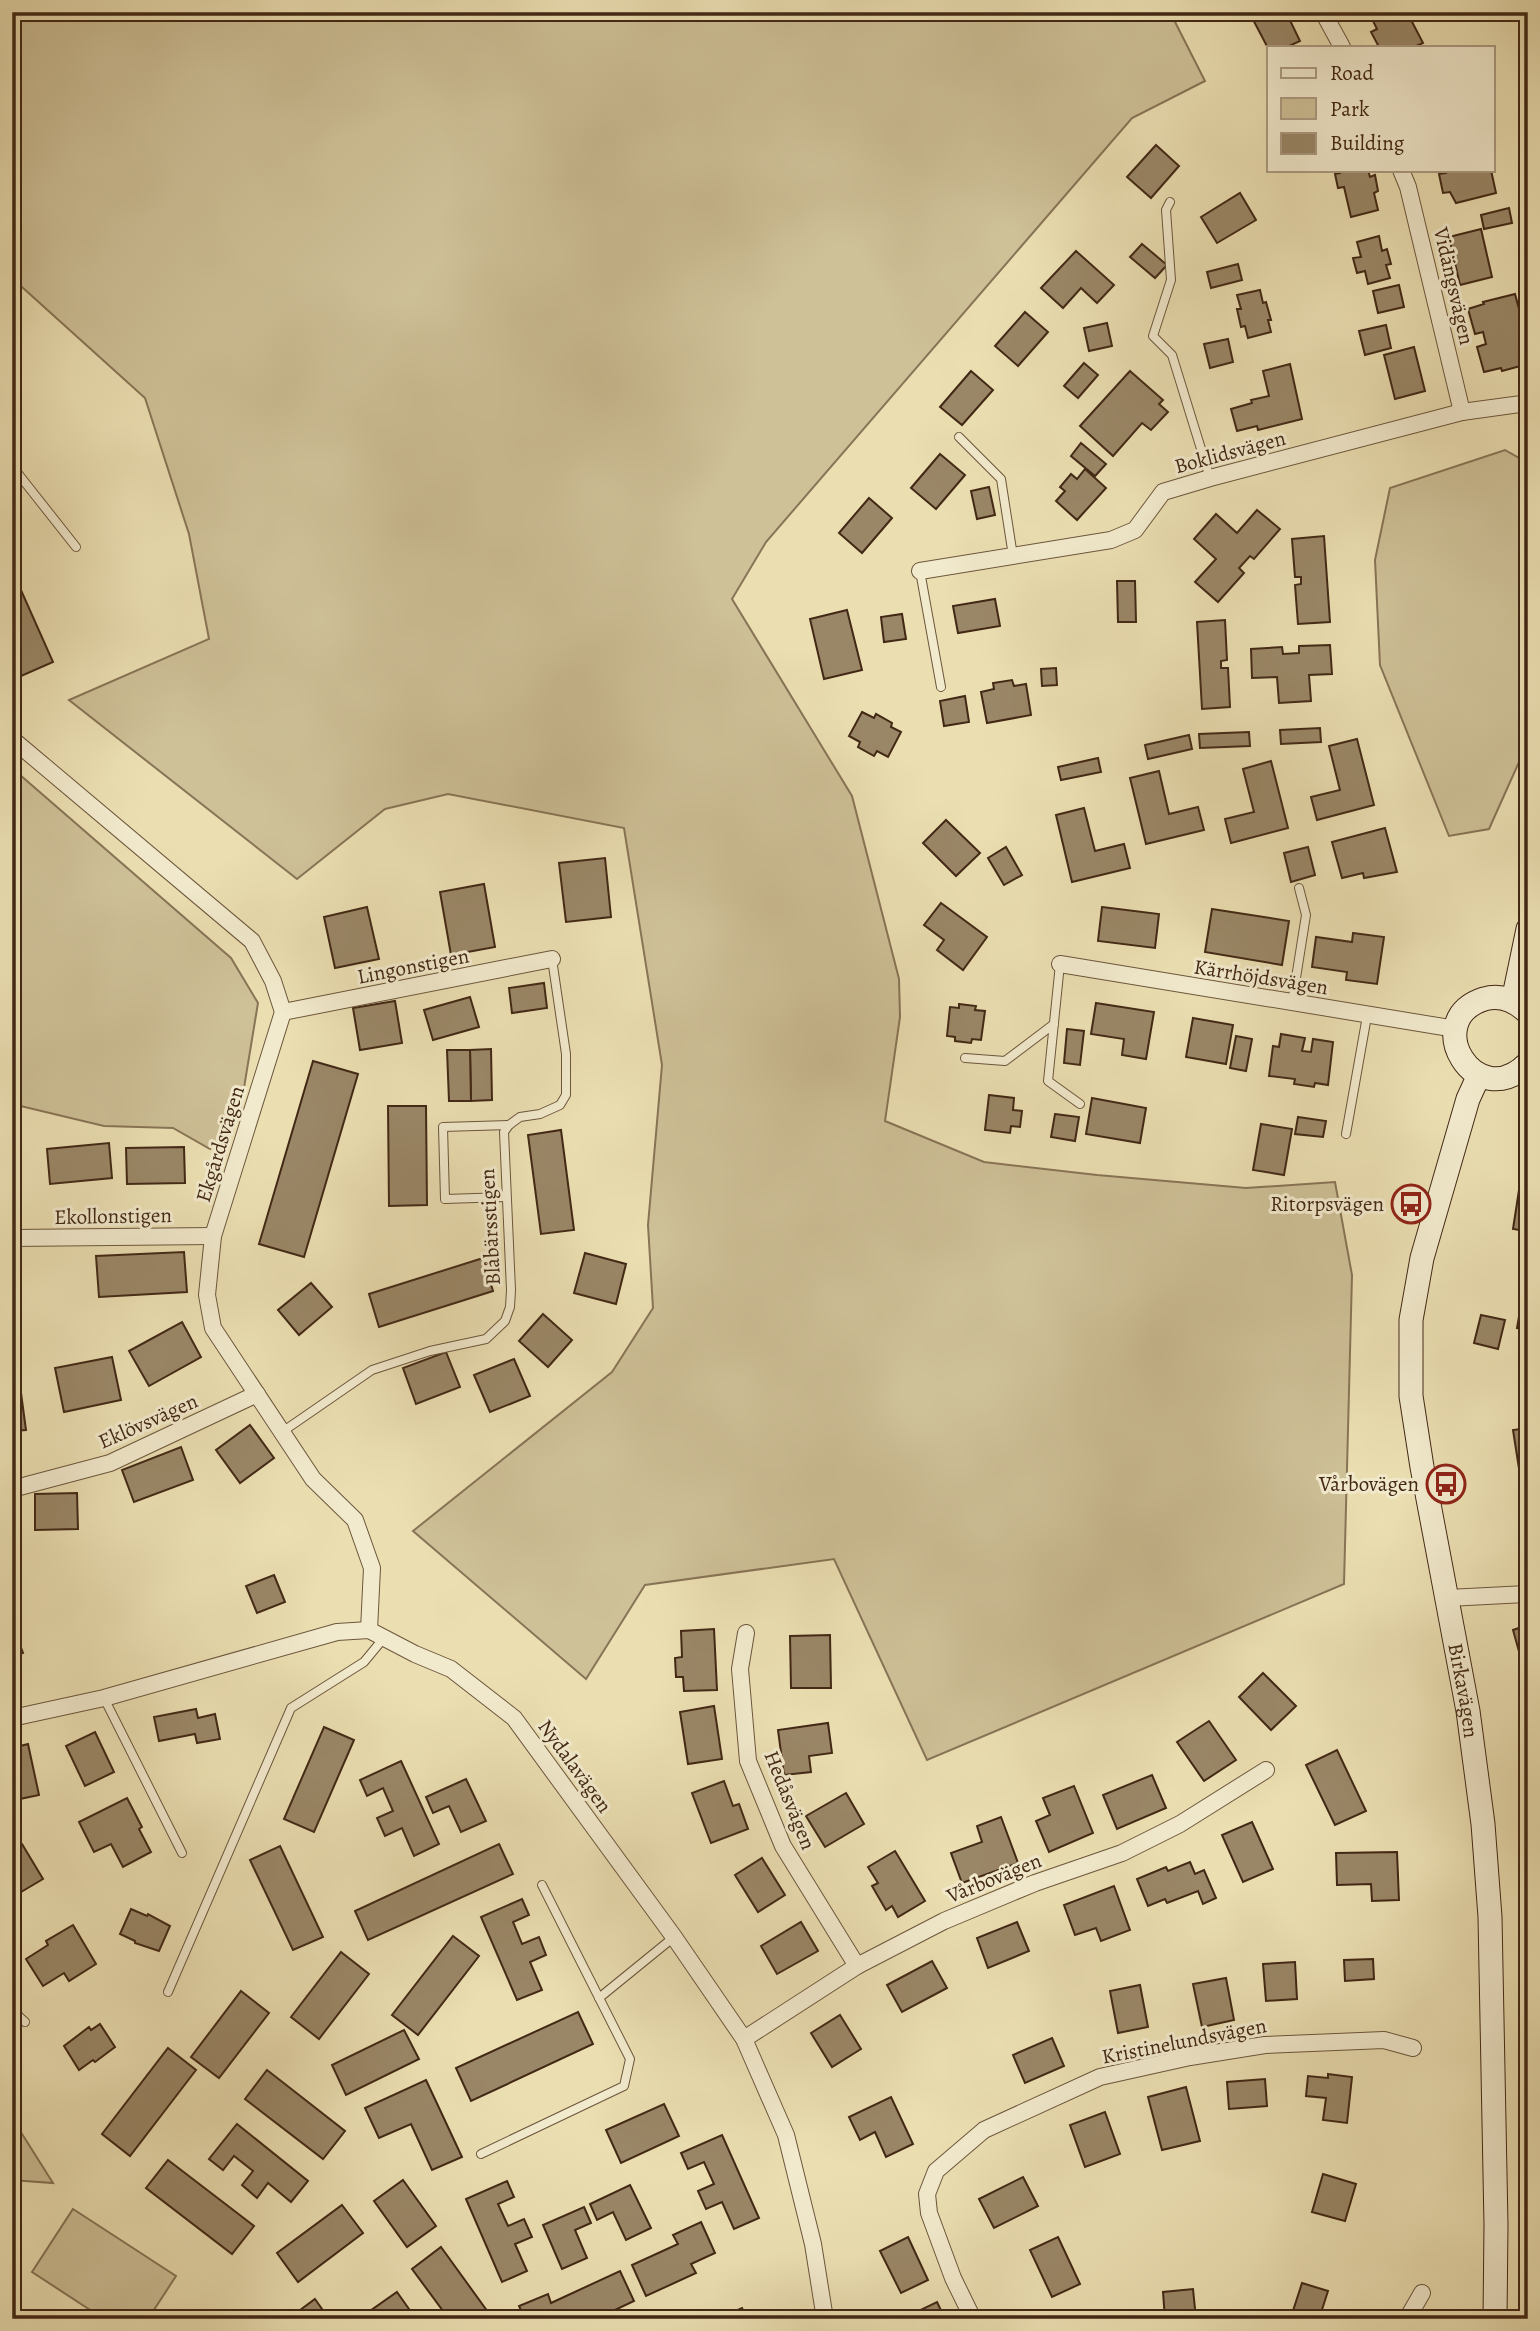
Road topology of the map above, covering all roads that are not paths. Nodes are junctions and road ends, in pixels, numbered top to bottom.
1 (1323, 12) edge
2 (1341, 46) edge
3 (1402, 172) edge
4 (1170, 202) dead end
5 (1528, 403) edge
6 (1462, 412) junction
7 (959, 437) dead end
8 (12, 466) edge
9 (1209, 478) junction
10 (76, 547) dead end
11 (1013, 556) junction
12 (920, 570) joint
13 (941, 687) dead end
14 (12, 739) edge
15 (1299, 888) dead end
16 (1528, 929) edge
17 (552, 959) joint
18 (1060, 964) joint
19 (1292, 1003) junction
20 (1520, 1007) edge
21 (283, 1012) junction
22 (1367, 1016) junction
23 (1054, 1024) junction
24 (1456, 1029) junction
25 (965, 1058) dead end
26 (1528, 1063) edge
27 (1479, 1075) junction
28 (1080, 1104) dead end
29 (509, 1125) junction
30 (1346, 1134) dead end
31 (506, 1197) junction
32 (214, 1236) junction
33 (12, 1238) edge
34 (257, 1394) junction
35 (282, 1432) junction
36 (12, 1489) edge
37 (1528, 1594) edge
38 (1448, 1598) junction
39 (369, 1630) junction
40 (746, 1633) dead end
41 (383, 1639) junction
42 (104, 1698) junction
43 (12, 1718) edge
44 (1266, 1770) dead end
45 (182, 1853) dead end
46 (542, 1885) dead end
47 (674, 1937) junction
48 (857, 1966) junction
49 (168, 1992) dead end
50 (599, 1998) junction
51 (12, 2010) edge
52 (25, 2022) dead end
53 (744, 2039) junction
54 (1413, 2048) dead end
55 (481, 2154) dead end
56 (1422, 2293) dead end
57 (825, 2319) edge
58 (973, 2319) edge
59 (1407, 2319) edge
60 (1495, 2319) edge

1 - 2 street
3 - 6 street, Vidängsvägen
4 - 9 lane
5 - 6 street, Boklidsvägen
6 - 9 street, Boklidsvägen
7 - 11 lane
8 - 10 lane
9 - 11 street, Boklidsvägen
11 - 12 street, Boklidsvägen
12 - 13 lane
14 - 21 street
15 - 19 lane
16 - 20 street
17 - 21 street, Lingonstigen
17 - 29 lane
18 - 19 street, Kärrhöjdsvägen
18 - 23 lane
19 - 22 street, Kärrhöjdsvägen
20 - 24 street
21 - 32 street, Ekgårdsvägen
22 - 24 street, Kärrhöjdsvägen
22 - 30 lane
23 - 25 lane
23 - 28 lane
24 - 27 street
26 - 27 street
27 - 38 street, Birkavägen
29 - 31 lane, Blåbärsstigen
29 - 31 lane
31 - 35 lane, Blåbärsstigen
32 - 33 street, Ekollonstigen
32 - 34 street, Ekgårdsvägen
34 - 35 street, Ekgårdsvägen
34 - 36 street, Eklövsvägen
35 - 39 street, Ekgårdsvägen
37 - 38 street
38 - 60 street, Birkavägen
39 - 41 street, Nydalavägen
39 - 42 street
40 - 48 street, Hedåsvägen
41 - 47 street, Nydalavägen
41 - 49 lane
42 - 43 street
42 - 45 lane
44 - 48 street, Vårbovägen
46 - 50 lane
47 - 50 lane
47 - 53 street, Nydalavägen
48 - 53 street, Vårbovägen
50 - 55 lane
51 - 52 lane
53 - 57 street, Nydalavägen
54 - 58 street, Kristinelundsvägen
56 - 59 street

